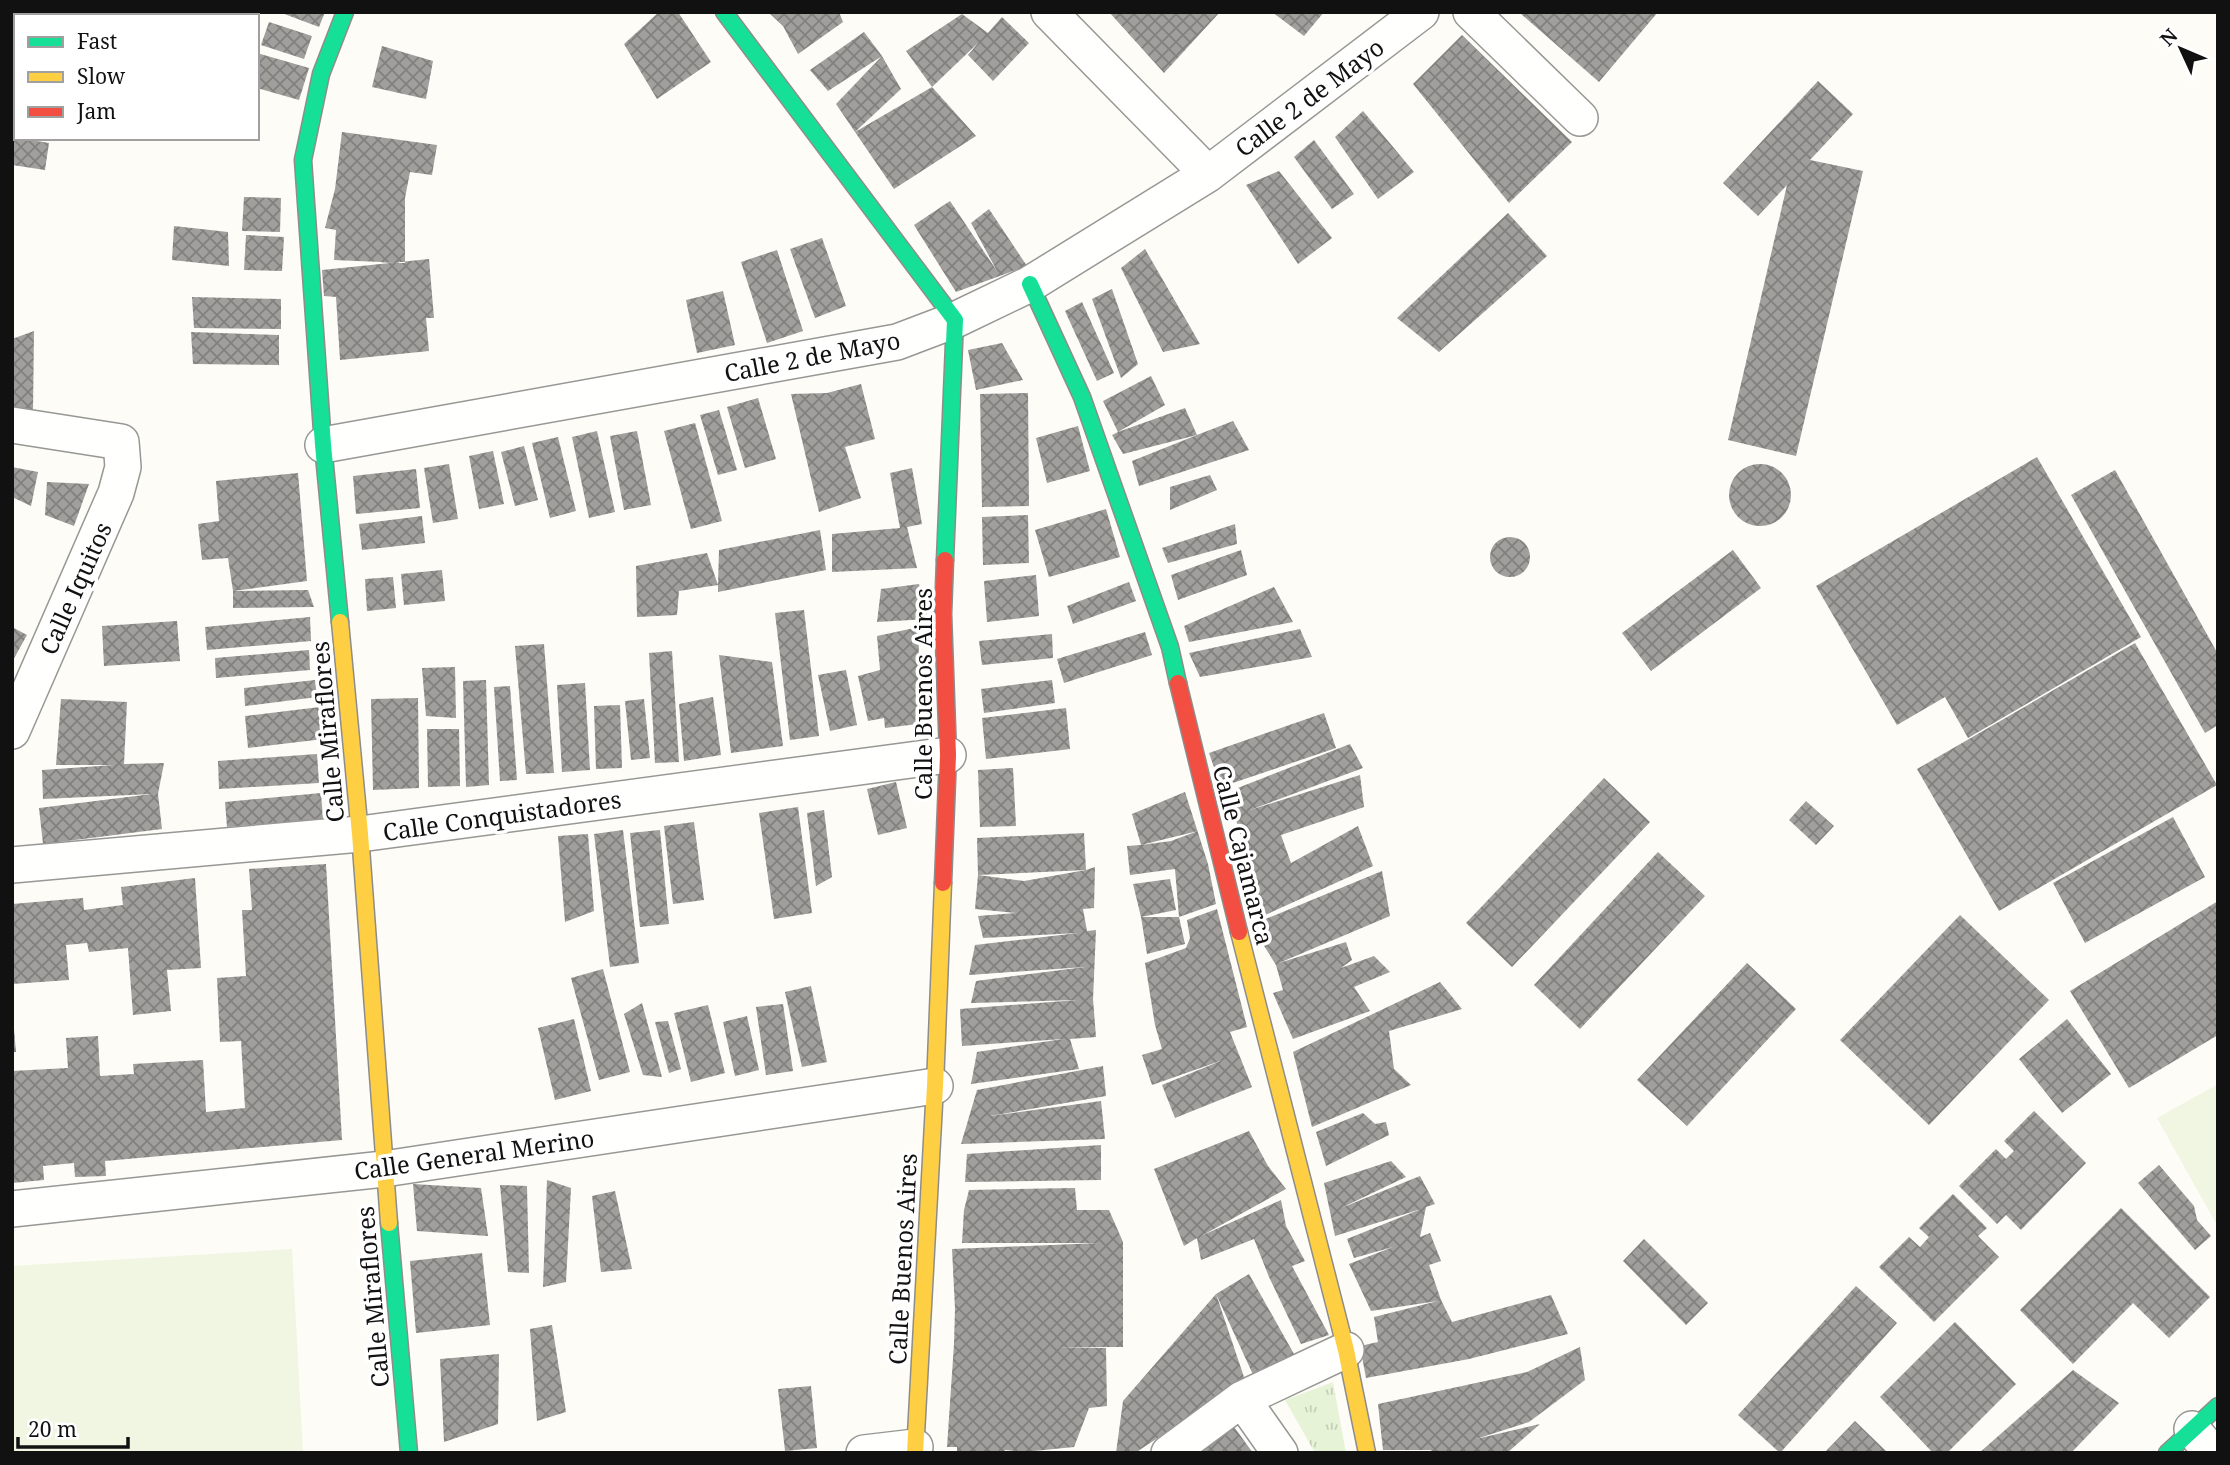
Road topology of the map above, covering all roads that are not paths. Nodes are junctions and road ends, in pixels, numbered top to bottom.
1 (345, 12) edge
2 (724, 12) edge
3 (1049, 12) edge
4 (1421, 12) edge
5 (1471, 12) edge
6 (1580, 118) dead end
7 (1208, 174) junction
8 (1030, 285) junction
9 (955, 320) junction
10 (12, 425) edge
11 (323, 445) junction
12 (12, 731) edge
13 (948, 755) junction
14 (360, 834) junction
15 (12, 865) edge
16 (934, 1086) junction
17 (384, 1168) junction
18 (12, 1209) edge
19 (1346, 1350) junction
20 (1242, 1399) junction
21 (2208, 1429) edge
22 (915, 1450) edge
23 (409, 1453) edge
24 (864, 1453) edge
25 (1170, 1453) edge
26 (1280, 1453) edge
27 (1367, 1453) edge
28 (2167, 1453) edge

1 - 11 street, Calle Miraflores
2 - 9 street
3 - 7 street
4 - 7 street, Calle 2 de Mayo
5 - 6 street
7 - 8 street, Calle 2 de Mayo
8 - 9 street, Calle 2 de Mayo
8 - 19 street, Calle Cajamarca
9 - 11 street, Calle 2 de Mayo
9 - 13 street, Calle Buenos Aires
10 - 12 street, Calle Iquitos
11 - 14 street, Calle Miraflores
13 - 14 street, Calle Conquistadores
13 - 16 street, Calle Buenos Aires
14 - 15 street, Calle Conquistadores
14 - 17 street, Calle Miraflores
16 - 17 street, Calle General Merino
16 - 22 street, Calle Buenos Aires
17 - 18 street, Calle General Merino
17 - 23 street, Calle Miraflores
19 - 20 street
19 - 27 street, Calle Cajamarca
20 - 25 street
20 - 26 street
21 - 28 street
22 - 24 street

